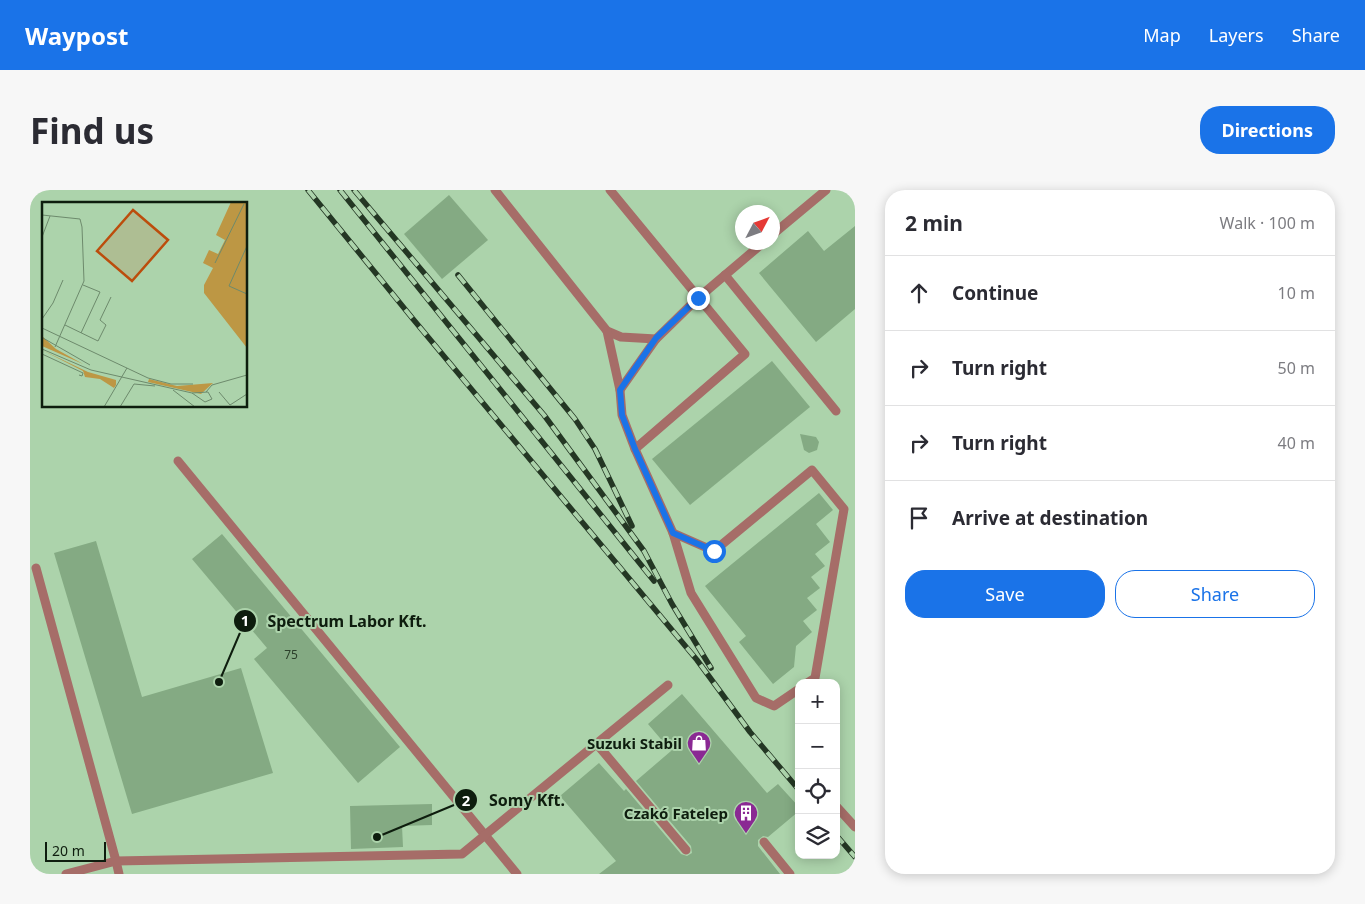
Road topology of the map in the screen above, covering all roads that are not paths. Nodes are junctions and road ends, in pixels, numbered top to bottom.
1 (495, 190) edge
2 (610, 190) edge
3 (826, 190) edge
4 (780, 228) edge
5 (755, 250) edge
6 (725, 275) junction
7 (698, 298) junction
8 (606, 331) junction
9 (656, 338) junction
10 (620, 390) junction
11 (836, 411) dead end
12 (635, 449) junction
13 (178, 461) dead end
14 (673, 533) junction
15 (36, 568) dead end
16 (813, 679) edge
17 (668, 685) dead end
18 (795, 692) edge
19 (596, 743) junction
20 (840, 810) edge
21 (855, 827) edge
22 (486, 835) junction
23 (764, 842) dead end
24 (686, 850) dead end
25 (116, 861) junction
26 (66, 874) edge
27 (119, 874) edge
28 (517, 874) edge
29 (790, 874) edge

1 - 8 lane
2 - 7 lane
3 - 4 lane
5 - 6 lane
6 - 7 lane
6 - 11 lane
7 - 9 lane
7 - 12 lane
8 - 9 lane
8 - 10 lane
9 - 10 lane
10 - 12 lane
12 - 14 lane
13 - 22 lane
14 - 16 lane
14 - 18 lane
15 - 25 lane
17 - 19 lane
19 - 22 lane
19 - 24 lane
20 - 21 lane
22 - 25 lane
22 - 28 lane
23 - 29 lane
25 - 26 lane
25 - 27 lane

